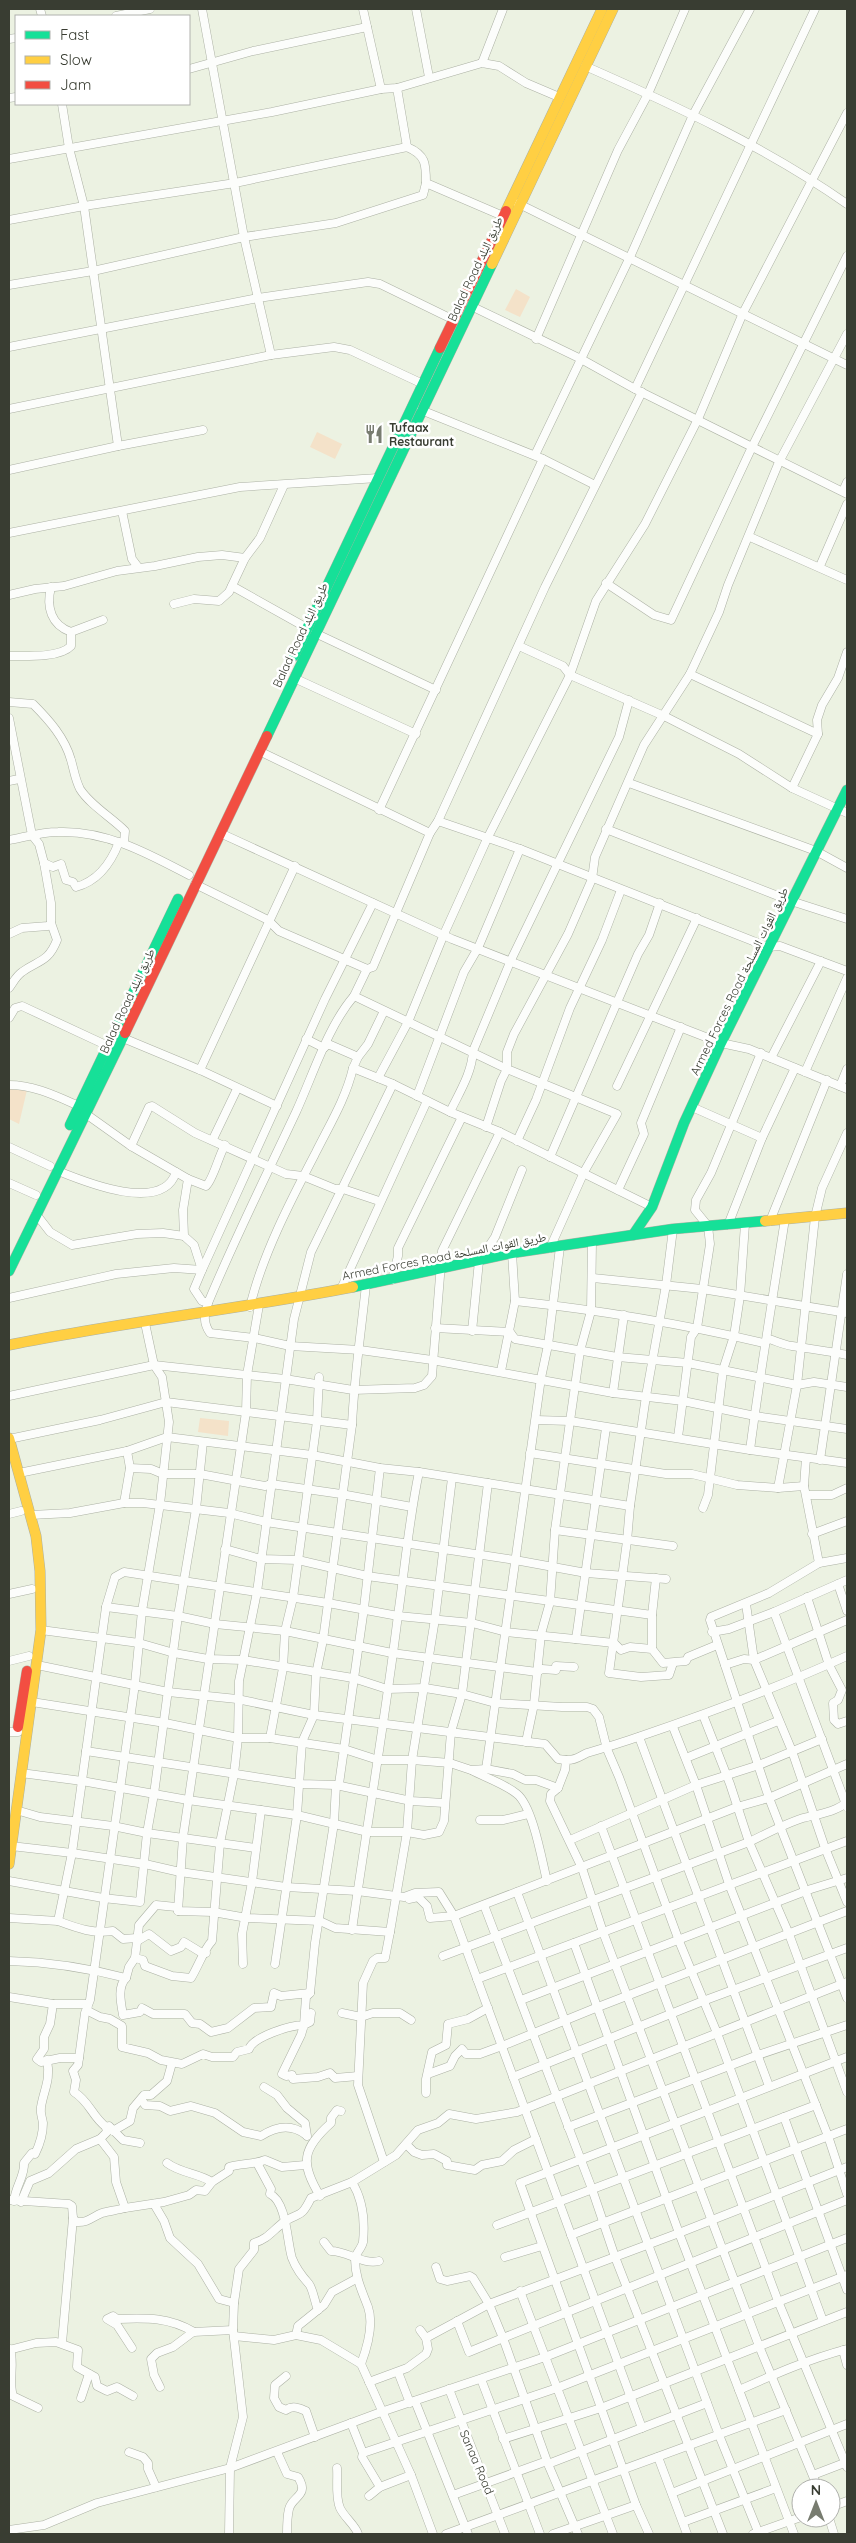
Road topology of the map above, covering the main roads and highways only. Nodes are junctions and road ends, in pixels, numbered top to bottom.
1 (602, 9) edge
2 (613, 9) edge
3 (515, 202) junction
4 (311, 630) junction
5 (847, 790) edge
6 (843, 811) edge
7 (83, 1110) junction
8 (54, 1169) junction
9 (847, 1212) edge
10 (633, 1235) junction
11 (9, 1251) edge
12 (9, 1271) edge
13 (9, 1345) edge
14 (9, 1438) edge
15 (9, 1463) edge
16 (26, 1513) junction
17 (13, 1732) edge
18 (9, 1793) edge
19 (9, 1864) edge

1 - 3 main road, Balad Road طريق البلد
2 - 3 main road, Balad Road طريق البلد
3 - 4 main road, Balad Road طريق البلد
3 - 4 main road, Balad Road طريق البلد
4 - 7 main road, Balad Road طريق البلد
4 - 7 main road, Balad Road طريق البلد
5 - 6 main road, Armed Forces Road طريق القوات المسلحة
6 - 10 main road, Armed Forces Road طريق القوات المسلحة
7 - 8 main road, Balad Road طريق البلد
8 - 11 main road, Balad Road طريق البلد
8 - 12 main road, Balad Road طريق البلد
9 - 10 main road
10 - 13 main road, Armed Forces Road طريق القوات المسلحة
14 - 16 main road
15 - 16 main road
16 - 17 main road
16 - 19 main road
17 - 18 main road

